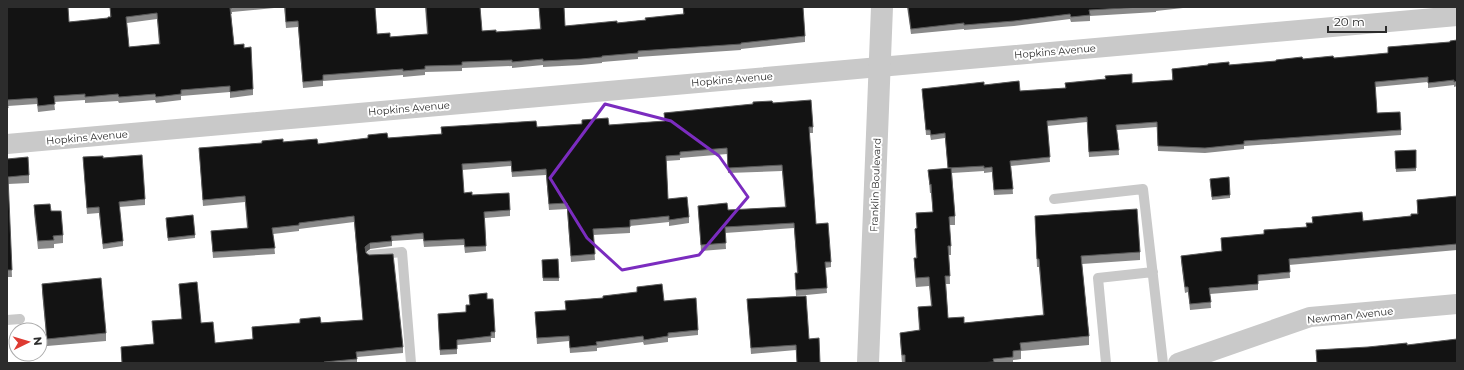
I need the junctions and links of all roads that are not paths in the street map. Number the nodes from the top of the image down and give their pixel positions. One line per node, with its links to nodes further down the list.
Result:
1 (882, 7): 3 (street, Franklin Boulevard)
2 (1457, 16): 3 (street, Hopkins Avenue)
3 (879, 66): 4 (street, Hopkins Avenue); 12 (street, Franklin Boulevard)
4 (7, 144)
5 (1054, 199): 7 (lane)
6 (371, 255): 11 (lane)
7 (1152, 272): 13 (lane); 14 (lane)
8 (1457, 304): 15 (street, Newman Avenue)
9 (20, 319): 10 (lane)
10 (7, 320)
11 (411, 363)
12 (868, 363)
13 (1106, 363)
14 (1163, 363)
15 (1178, 363)

